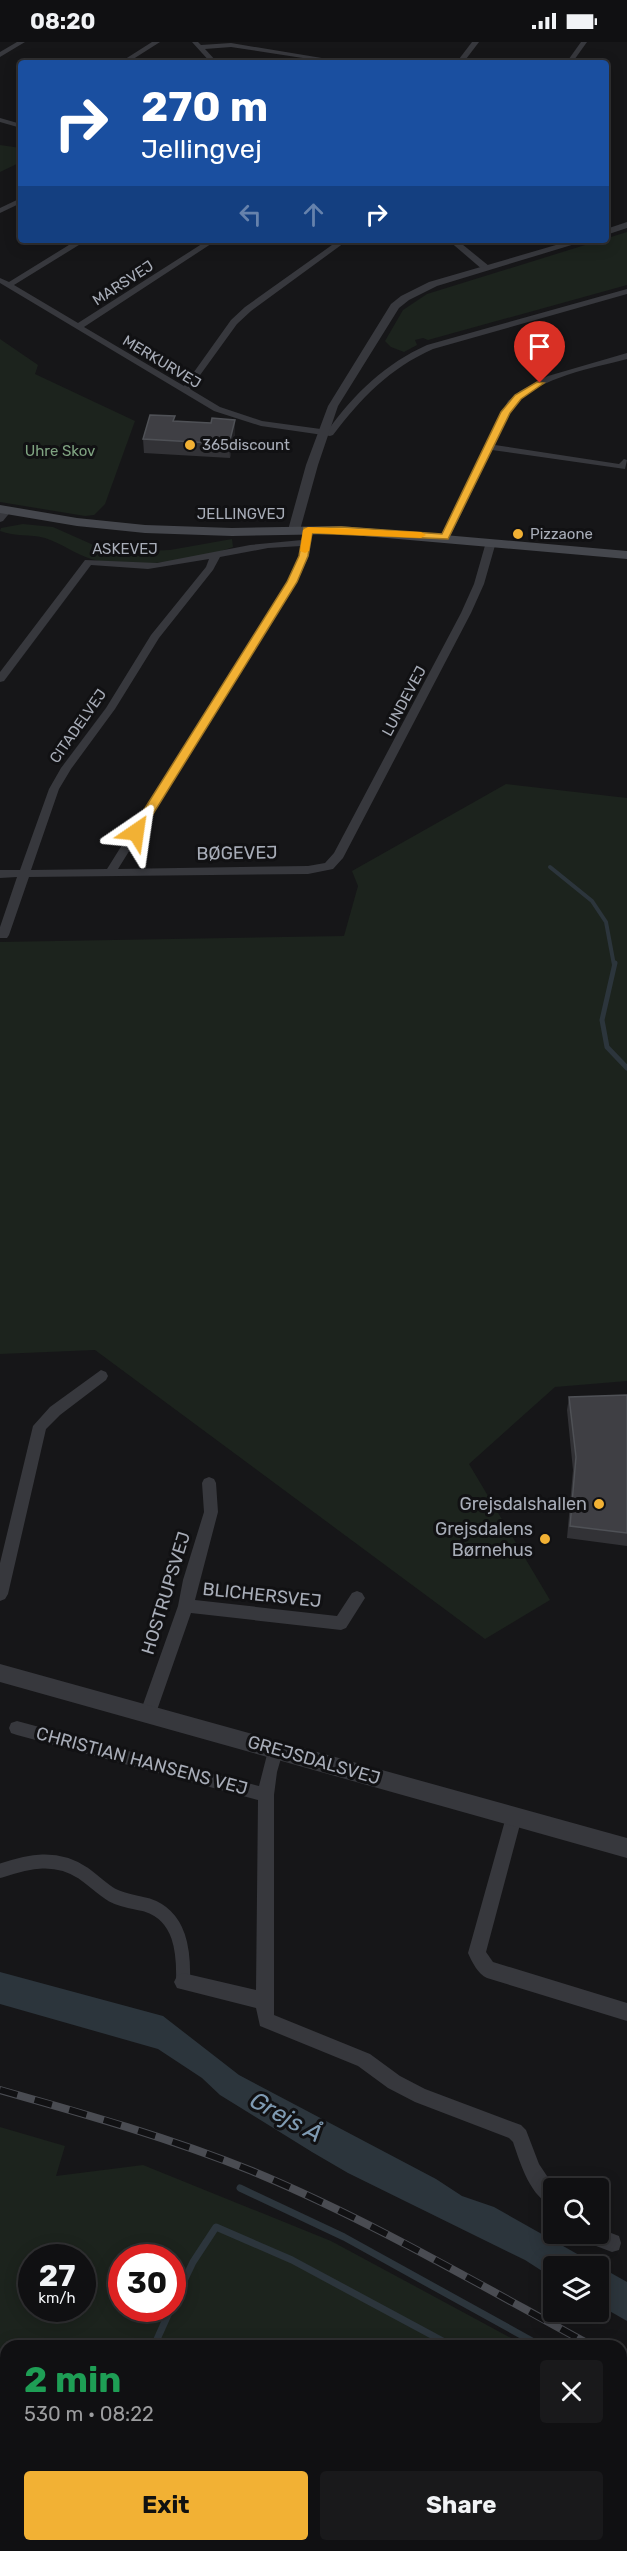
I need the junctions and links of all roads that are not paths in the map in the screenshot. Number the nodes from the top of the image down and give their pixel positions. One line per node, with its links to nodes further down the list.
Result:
1 (22, 42): 6 (street)
2 (156, 42): 7 (street)
3 (476, 42): 10 (street)
4 (584, 42): 11 (street)
5 (197, 45): 8 (street); 9 (street)
6 (0, 55)
7 (127, 60)
8 (212, 60)
9 (330, 60)
10 (461, 60)
11 (571, 60)
12 (0, 120): 13 (street)
13 (18, 125)
14 (18, 202): 15 (street)
15 (0, 211)
16 (627, 225): 17 (street)
17 (609, 231)
18 (77, 243): 24 (street)
19 (208, 243): 26 (street, MARSVEJ)
20 (340, 243): 28 (street)
21 (456, 243): 23 (street)
22 (573, 243): 23 (street)
23 (486, 268): 29 (street)
24 (4, 283): 26 (street, MERKURVEJ)
25 (627, 291): 29 (street)
26 (78, 327): 28 (street, MERKURVEJ)
27 (627, 356): 30 (street)
28 (182, 390): 29 (street, MERKURVEJ)
29 (323, 432): 33 (street)
30 (488, 447): 31 (street); 34 (street)
31 (624, 462)
32 (2, 512): 33 (main road, JELLINGVEJ)
33 (303, 534): 34 (main road, JELLINGVEJ); 36 (street, ASKEVEJ); 40 (street)
34 (445, 537): 35 (main road, JELLINGVEJ)
35 (491, 542): 37 (main road, JELLINGVEJ); 39 (street, LUNDEVEJ)
36 (216, 555): 38 (street, ASKEVEJ); 42 (street, CITADELVEJ)
37 (627, 555)
38 (0, 679)
39 (329, 866): 40 (street, BØGEVEJ)
40 (110, 873): 42 (street, BØGEVEJ)
41 (0, 874): 42 (street, BØGEVEJ)
42 (25, 874): 43 (street, CITADELVEJ)
43 (3, 935)
44 (101, 1376): 46 (street)
45 (210, 1483): 48 (street, HOSTRUPSVEJ)
46 (0, 1594)
47 (357, 1598): 48 (street, BLICHERSVEJ)
48 (186, 1606): 50 (street, HOSTRUPSVEJ)
49 (0, 1673): 50 (street, GREJSDALSVEJ)
50 (148, 1713): 52 (street, GREJSDALSVEJ)
51 (17, 1728): 53 (street, CHRISTIAN HANSENS VEJ)
52 (276, 1748): 53 (street, CHRISTIAN HANSENS VEJ); 54 (street, GREJSDALSVEJ)
53 (266, 1795): 58 (street, CHRISTIAN HANSENS VEJ)
54 (514, 1817): 55 (street, GREJSDALSVEJ); 59 (street)
55 (627, 1848)
56 (0, 1871): 57 (street)
57 (183, 1982): 58 (street)
58 (264, 2001): 60 (street)
59 (627, 2012)
60 (543, 2186)
61 (609, 2242): 62 (street)
62 (612, 2243)

